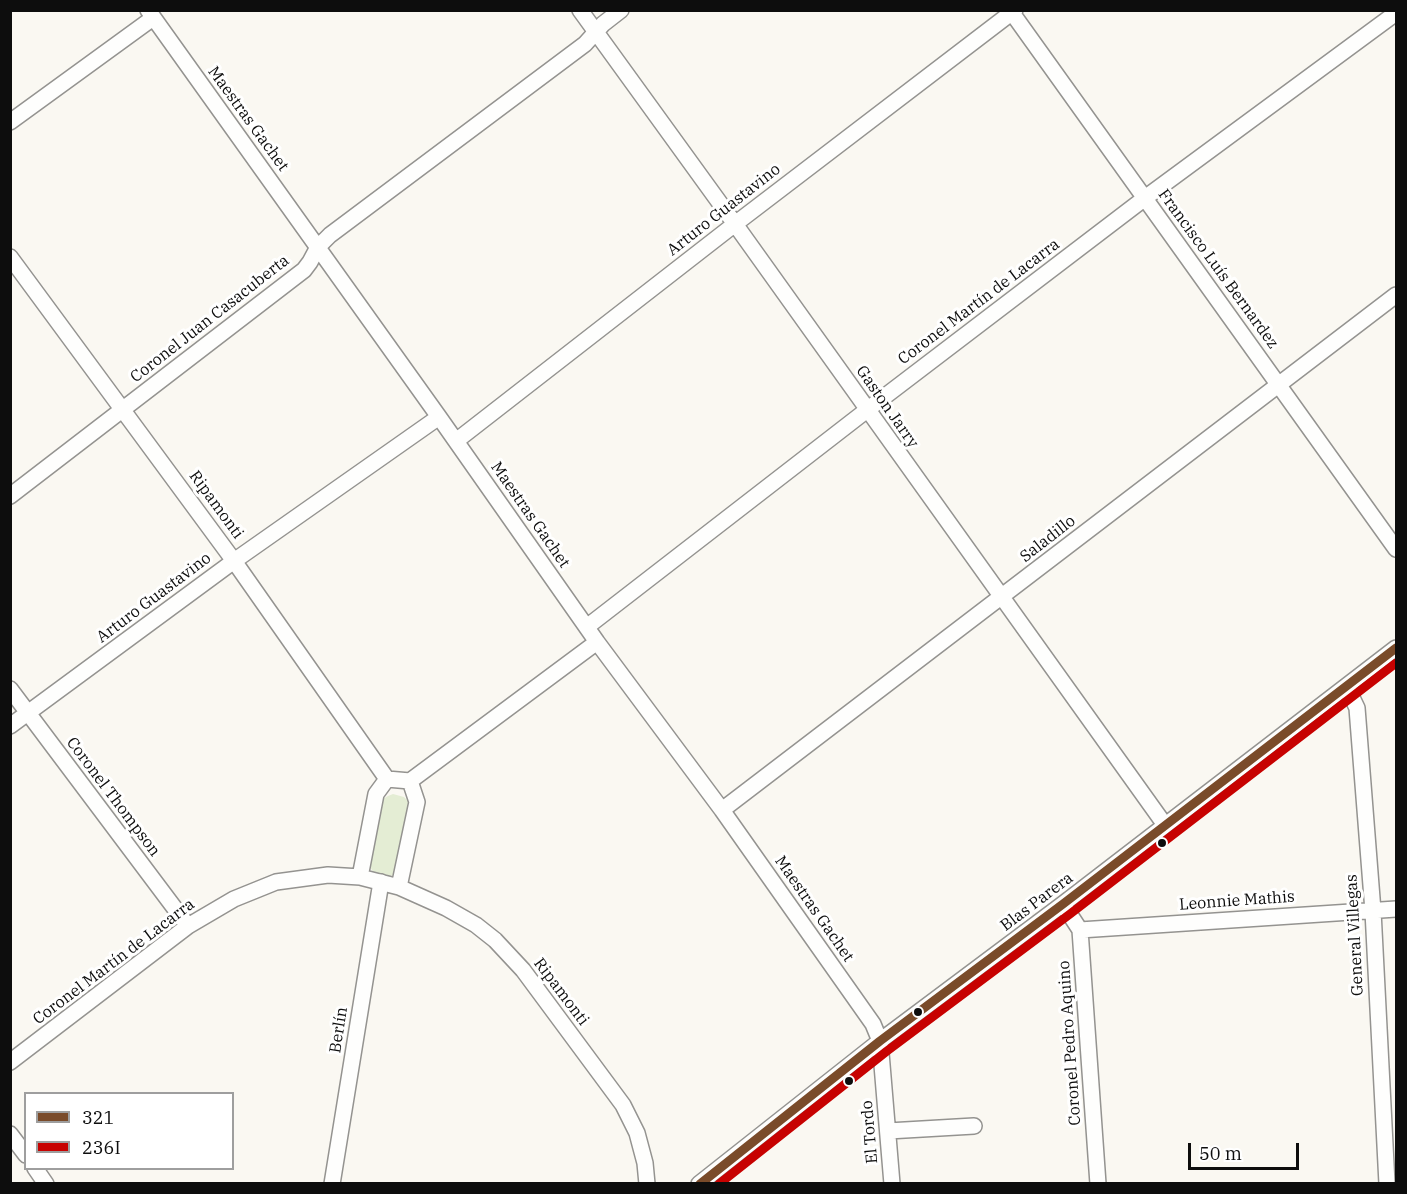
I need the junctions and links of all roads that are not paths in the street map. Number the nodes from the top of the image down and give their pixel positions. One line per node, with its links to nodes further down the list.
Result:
1 (580, 10): 6 (street, Gaston Jarry)
2 (621, 10): 6 (street, Coronel Juan Casacuberta)
3 (1012, 11): 8 (street, Francisco Luís Bernardez); 9 (street, Arturo Guastavino)
4 (1396, 13): 8 (street, Coronel Martín de Lacarra)
5 (150, 14): 7 (street); 10 (street, Maestras Gachet)
6 (595, 32): 9 (street, Gaston Jarry); 10 (street, Coronel Juan Casacuberta)
7 (10, 122)
8 (1145, 198): 13 (street, Francisco Luís Bernardez); 15 (street, Coronel Martín de Lacarra)
9 (735, 224): 15 (street, Gaston Jarry); 17 (street, Arturo Guastavino)
10 (318, 247): 14 (street, Coronel Juan Casacuberta); 16 (street, Maestras Gachet)
11 (10, 257): 14 (street, Ripamonti)
12 (1396, 295): 13 (street, Saladillo)
13 (1279, 384): 19 (street, Francisco Luís Bernardez); 21 (street, Saladillo)
14 (123, 409): 18 (street, Coronel Juan Casacuberta); 20 (street, Ripamonti)
15 (867, 410): 21 (street, Gaston Jarry); 22 (street, Coronel Martín de Lacarra)
16 (439, 417): 17 (street, Maestras Gachet); 20 (street, Arturo Guastavino)
17 (456, 441): 22 (street, Maestras Gachet)
18 (10, 496)
19 (1396, 549)
20 (234, 561): 27 (street, Arturo Guastavino); 29 (street, Ripamonti)
21 (1001, 597): 31 (street, Saladillo); 32 (street, Gaston Jarry)
22 (588, 626): 23 (street, Maestras Gachet)
23 (597, 642): 30 (street); 31 (street, Maestras Gachet)
24 (1396, 648): 25 (street, Blas Parera)
25 (1347, 687): 32 (street, Blas Parera); 38 (street, General Villegas)
26 (10, 689): 27 (street, Coronel Thompson)
27 (28, 713): 28 (street, Arturo Guastavino); 39 (street, Coronel Thompson)
28 (10, 726)
29 (387, 779): 30 (street); 33 (street)
30 (410, 782): 35 (street)
31 (722, 810): 41 (street, Maestras Gachet)
32 (1165, 825): 36 (street, Blas Parera)
33 (360, 877): 34 (street, Coronel Martín de Lacarra); 39 (street, Coronel Martín de Lacarra)
34 (381, 882): 35 (street, Ripamonti); 49 (street, Berlín)
35 (399, 886): 50 (street, Ripamonti)
36 (1063, 904): 40 (street, Coronel Pedro Aquino); 41 (street, Blas Parera)
37 (1396, 909): 38 (street, Leonnie Mathis)
38 (1373, 911): 40 (street, Leonnie Mathis); 54 (street, General Villegas)
39 (188, 926): 42 (street, Coronel Martín de Lacarra)
40 (1080, 930): 53 (street, Coronel Pedro Aquino)
41 (880, 1041): 44 (street, El Tordo); 51 (street, Blas Parera)
42 (10, 1062)
43 (974, 1125): 44 (street)
44 (888, 1131): 52 (street, El Tordo)
45 (10, 1134): 46 (street)
46 (24, 1152)
47 (36, 1170): 48 (street)
48 (46, 1184)
49 (332, 1184)
50 (648, 1184)
51 (699, 1184)
52 (892, 1184)
53 (1098, 1184)
54 (1387, 1184)

